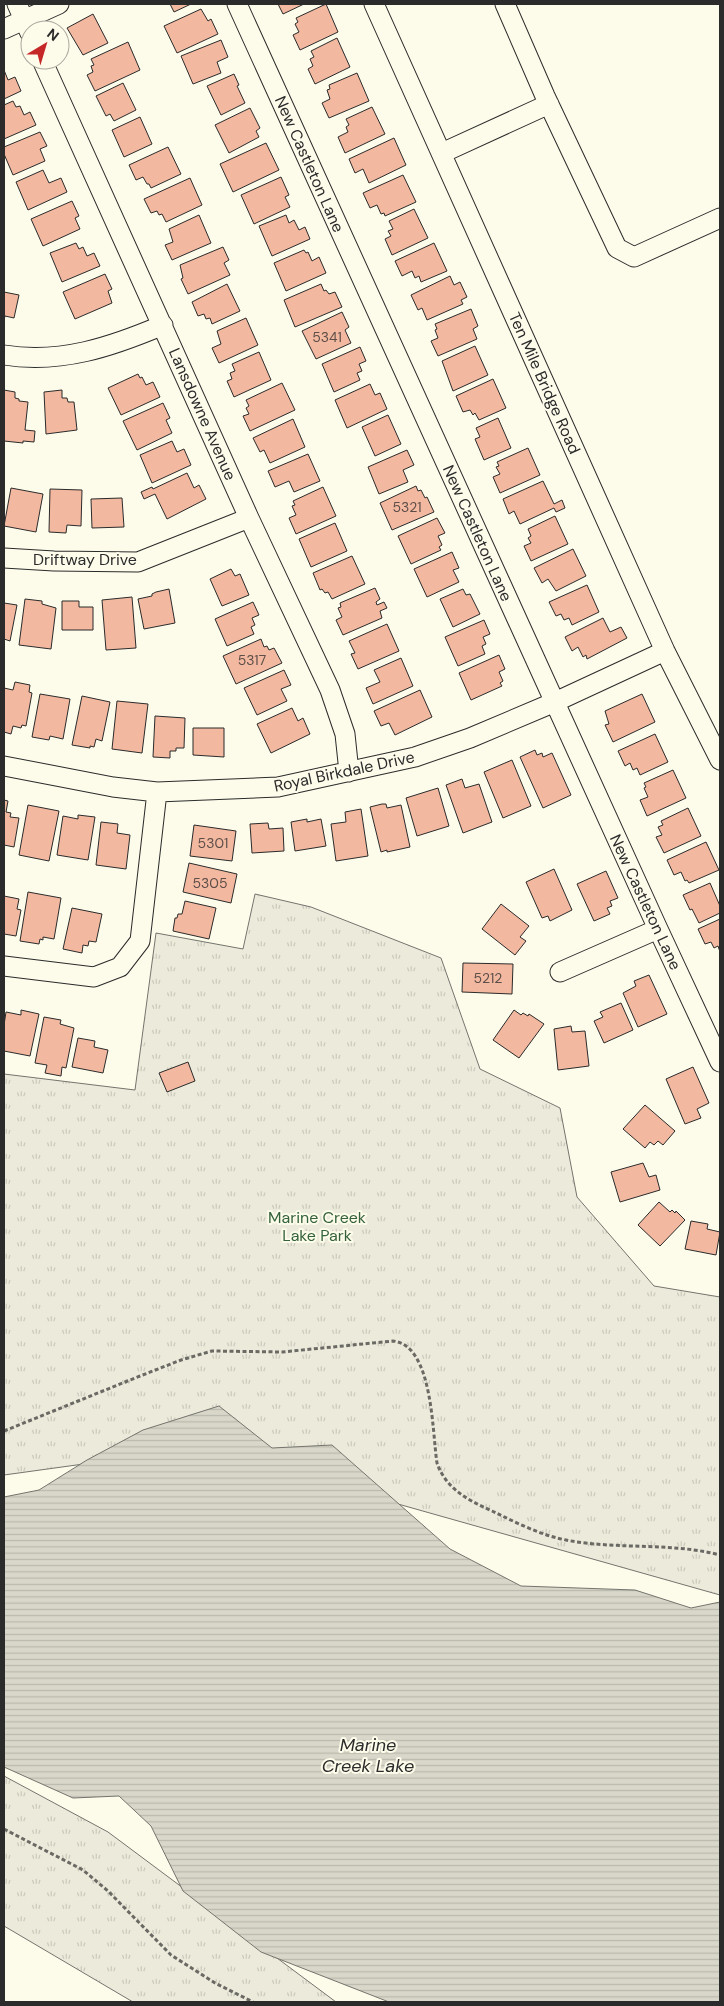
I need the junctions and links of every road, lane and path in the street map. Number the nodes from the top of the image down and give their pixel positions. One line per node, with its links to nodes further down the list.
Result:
1 (59, 4): 5 (street)
2 (238, 4): 16 (street, New Castleton Lane)
3 (374, 4): 9 (street, Ten Mile Bridge Road)
4 (504, 4): 8 (street)
5 (24, 19): 6 (street)
6 (4, 29)
7 (47, 70): 11 (street, Lansdowne Avenue)
8 (549, 104): 9 (street); 10 (street)
9 (442, 153): 15 (street, Ten Mile Bridge Road)
10 (720, 218)
11 (163, 325): 12 (street); 13 (street, Lansdowne Avenue)
12 (4, 356)
13 (249, 518): 14 (street, Driftway Drive); 19 (street, Lansdowne Avenue)
14 (4, 558)
15 (665, 651): 16 (street, Royal Birkdale Drive); 17 (street, Ten Mile Bridge Road)
16 (555, 702): 19 (street, Royal Birkdale Drive); 21 (street, New Castleton Lane)
17 (720, 760)
18 (4, 766): 20 (street, Royal Birkdale Drive)
19 (349, 772): 20 (street, Royal Birkdale Drive)
20 (157, 792): 22 (street)
21 (658, 929): 23 (street); 24 (street, New Castleton Lane)
22 (4, 966)
23 (560, 972)
24 (720, 1062)
25 (4, 1431): 26 (path)
26 (720, 1555)
27 (4, 1829): 28 (path)
28 (253, 2002)

